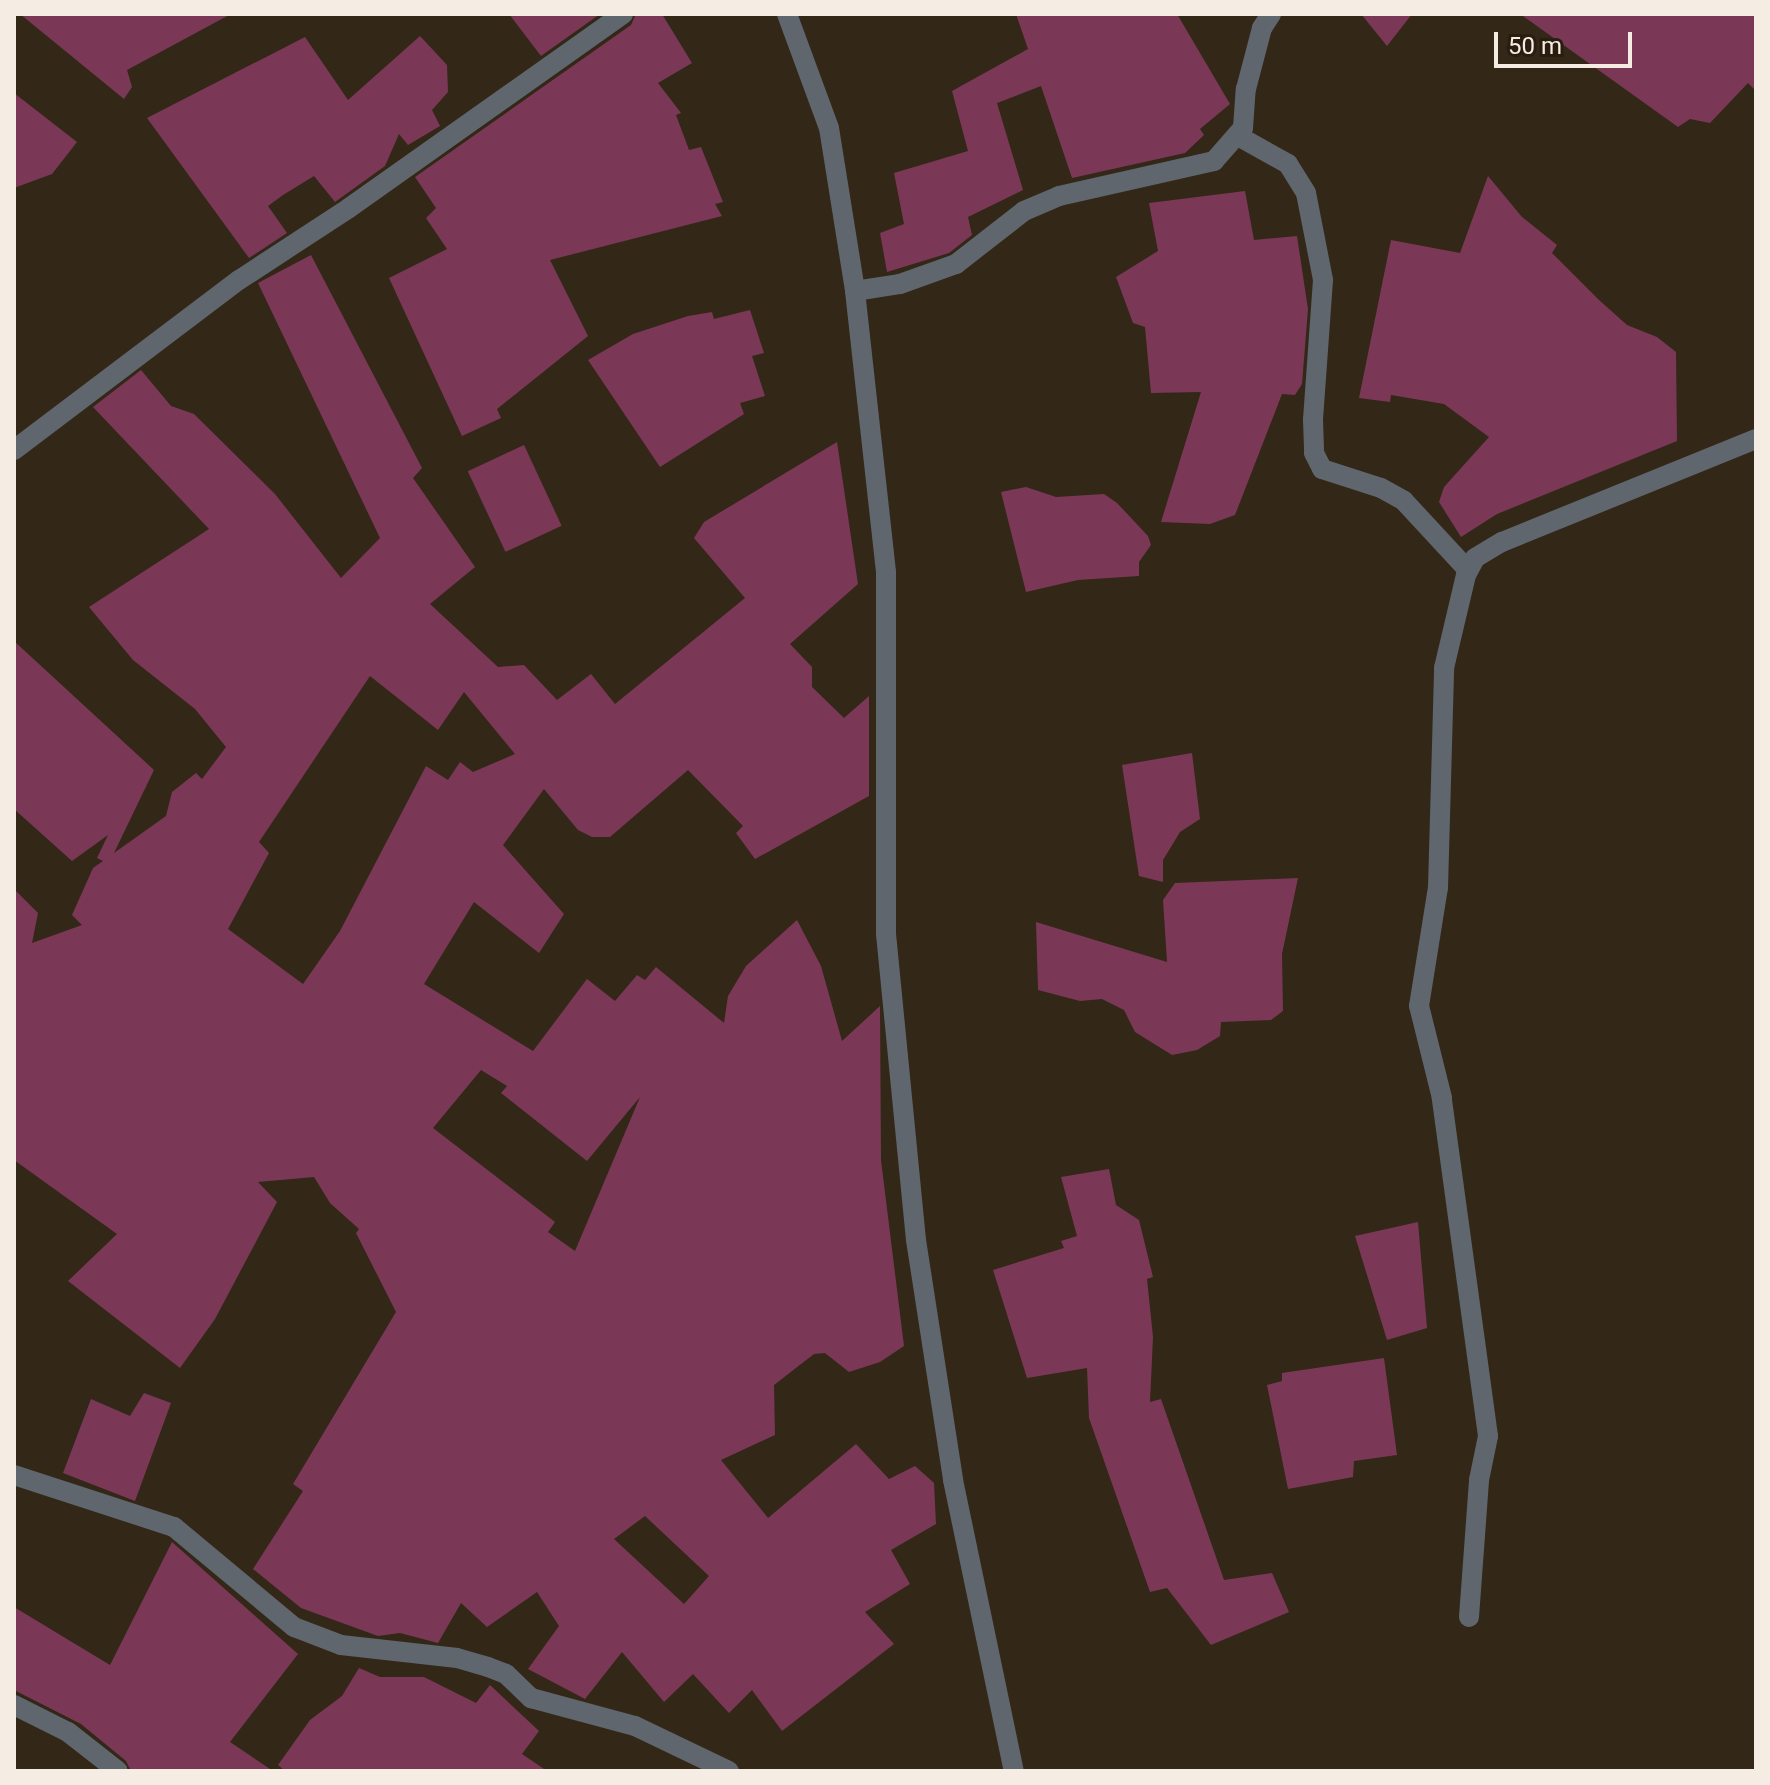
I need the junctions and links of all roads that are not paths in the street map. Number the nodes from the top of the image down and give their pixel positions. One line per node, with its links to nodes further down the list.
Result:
1 (623, 14): 7 (street)
2 (787, 14): 5 (street)
3 (1271, 14): 4 (street)
4 (1238, 136): 5 (street); 8 (street)
5 (855, 291): 14 (street)
6 (1756, 439): 8 (street)
7 (14, 450)
8 (1468, 570): 10 (street)
9 (14, 1475): 13 (street)
10 (1469, 1617)
11 (14, 1705): 12 (street)
12 (118, 1771)
13 (729, 1771)
14 (1014, 1771)

